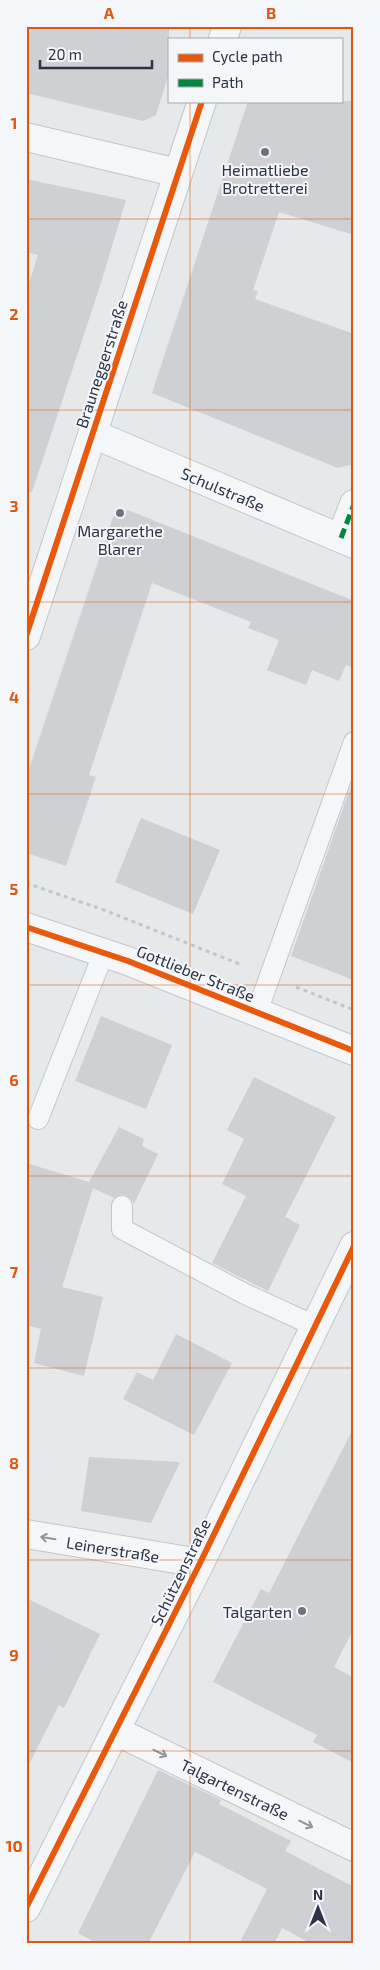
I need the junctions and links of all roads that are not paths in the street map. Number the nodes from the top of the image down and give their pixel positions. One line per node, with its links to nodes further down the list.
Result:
1 (227, 26): 2 (street)
2 (223, 38)
3 (202, 102): 5 (street, Brauneggerstraße)
4 (26, 137): 5 (street)
5 (178, 173): 6 (street, Brauneggerstraße)
6 (93, 434): 8 (street, Schulstraße); 9 (street, Brauneggerstraße)
7 (354, 504): 8 (street)
8 (347, 541)
9 (26, 636)
10 (354, 742): 13 (lane)
11 (26, 928): 12 (street, Gottlieber Straße)
12 (104, 952): 13 (street, Gottlieber Straße); 15 (lane)
13 (257, 1012): 14 (street, Gottlieber Straße)
14 (354, 1051)
15 (38, 1119)
16 (122, 1206): 18 (lane)
17 (354, 1246): 18 (street, Schützenstraße)
18 (315, 1326): 20 (street, Schützenstraße)
19 (26, 1534): 20 (street, Leinerstraße, one-way to 19)
20 (200, 1563): 21 (street, Schützenstraße)
21 (116, 1731): 22 (street, Talgartenstraße, one-way to 22); 23 (street, Schützenstraße)
22 (354, 1847)
23 (34, 1874): 24 (street, Schützenstraße)
24 (26, 1908)

